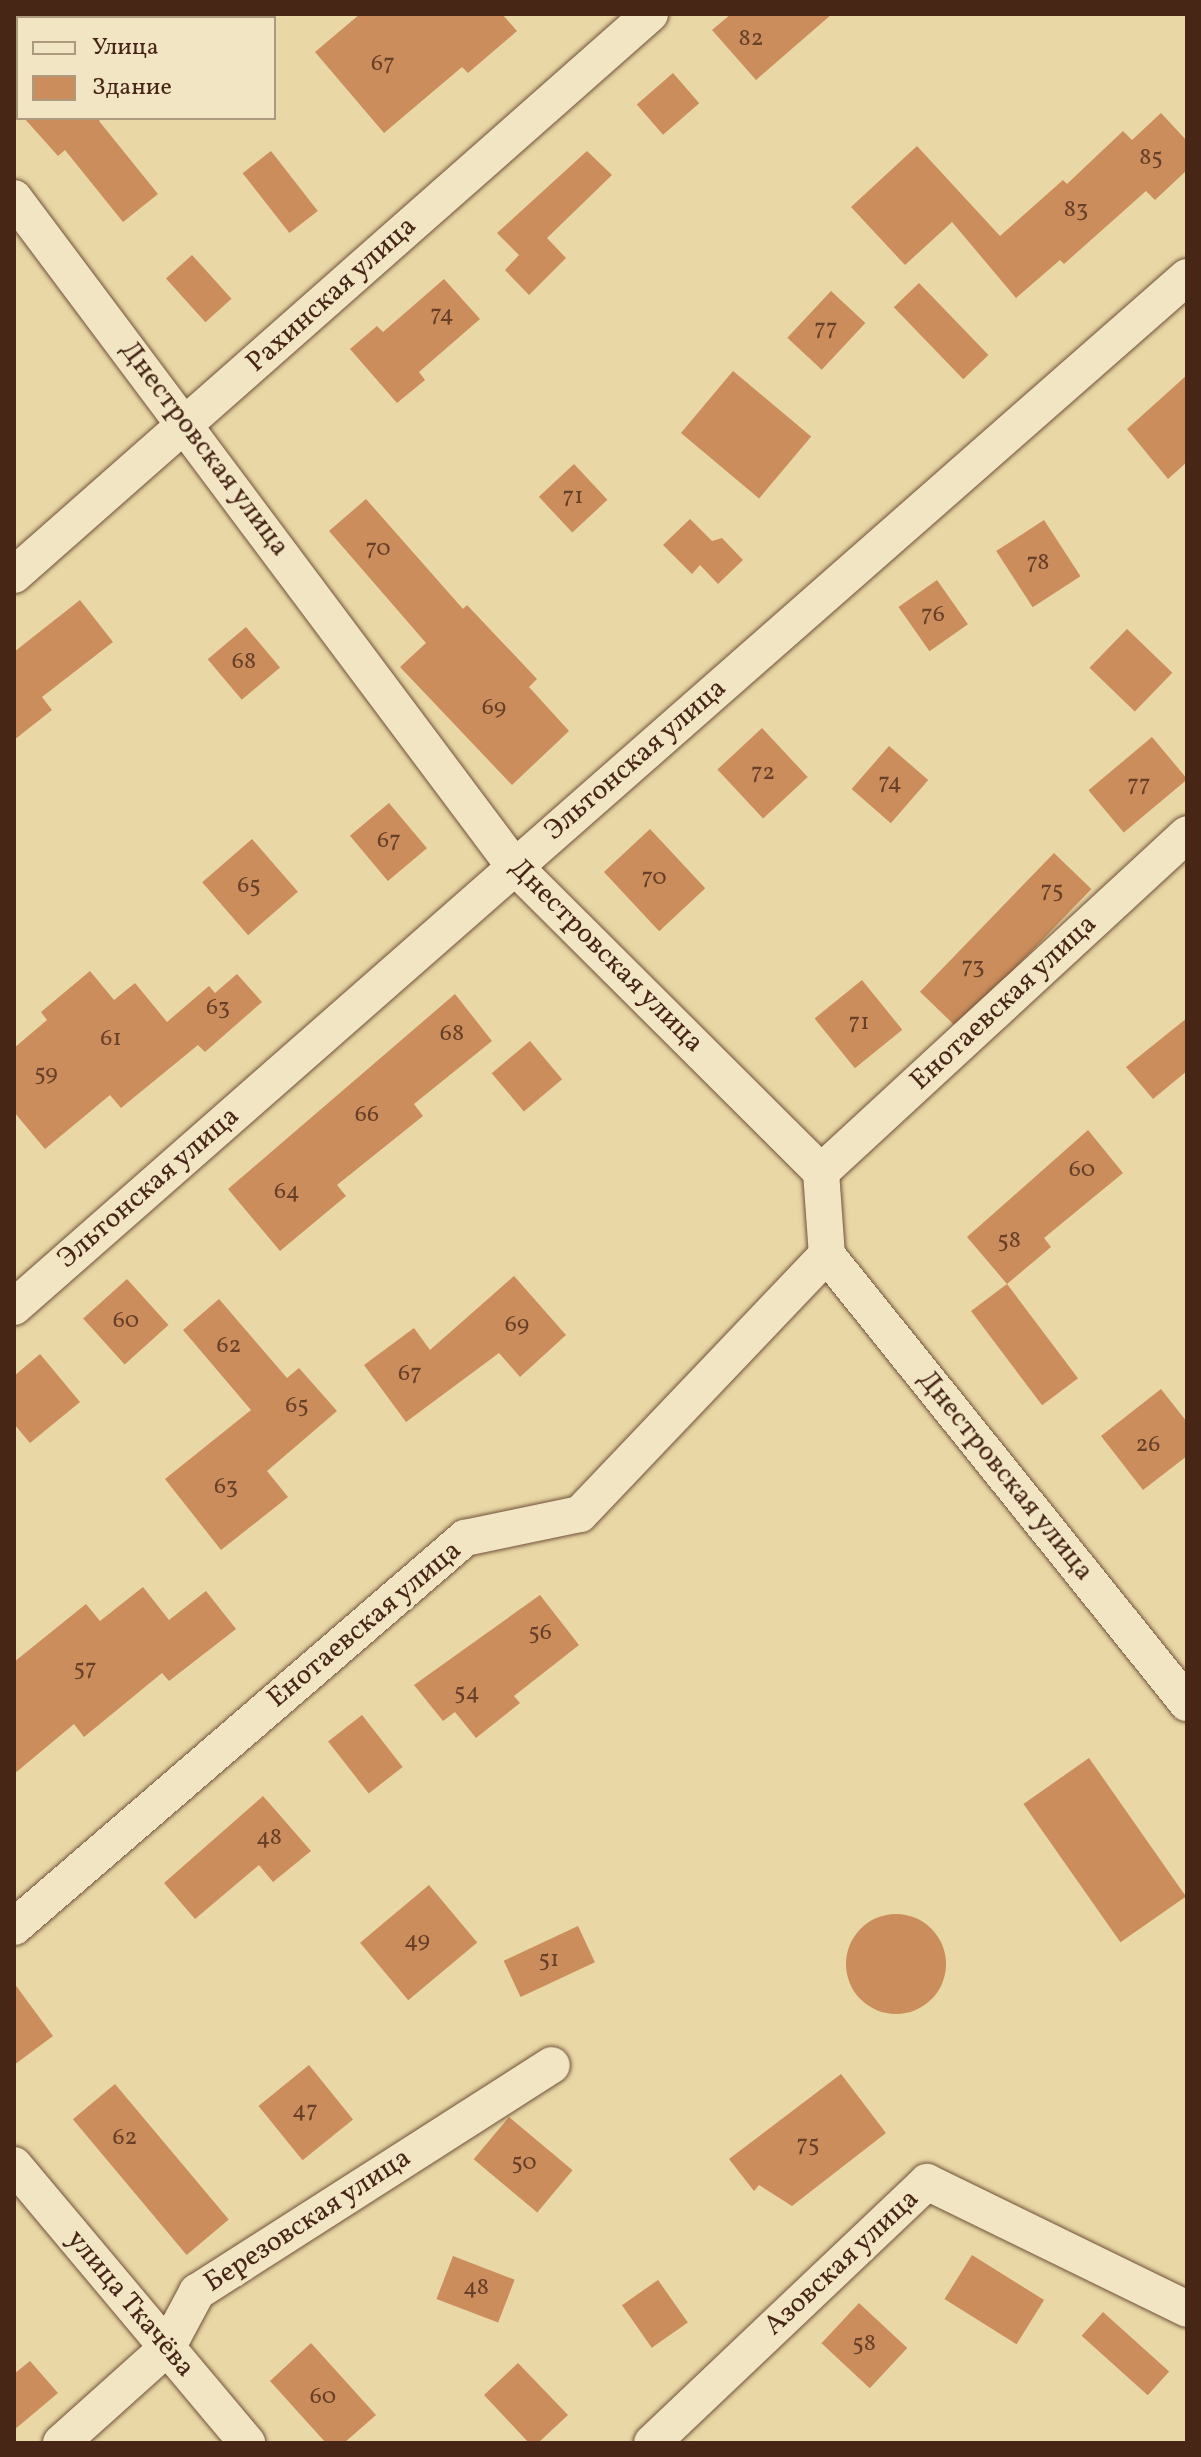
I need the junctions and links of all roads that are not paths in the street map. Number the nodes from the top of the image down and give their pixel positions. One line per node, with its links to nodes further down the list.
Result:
1 (650, 14): 4 (street, Рахинская улица)
2 (14, 198): 4 (street, Днестровская улица)
3 (1187, 277): 7 (street, Эльтонская улица)
4 (187, 424): 5 (street, Рахинская улица); 7 (street, Днестровская улица)
5 (14, 575)
6 (1187, 834): 8 (street, Енотаевская улица)
7 (514, 866): 8 (street, Днестровская улица); 10 (street, Эльтонская улица)
8 (821, 1172): 9 (street)
9 (827, 1255): 11 (street, Днестровская улица); 12 (street, Енотаевская улица)
10 (14, 1307)
11 (1187, 1703)
12 (14, 1927)
13 (552, 2065): 16 (street, Березовская улица)
14 (14, 2165): 16 (street, улица Ткачёва)
15 (1187, 2309): 19 (street, Азовская улица)
16 (167, 2348): 17 (street, Березовская улица); 18 (street, улица Ткачёва)
17 (61, 2443)
18 (247, 2443)
19 (652, 2443)

